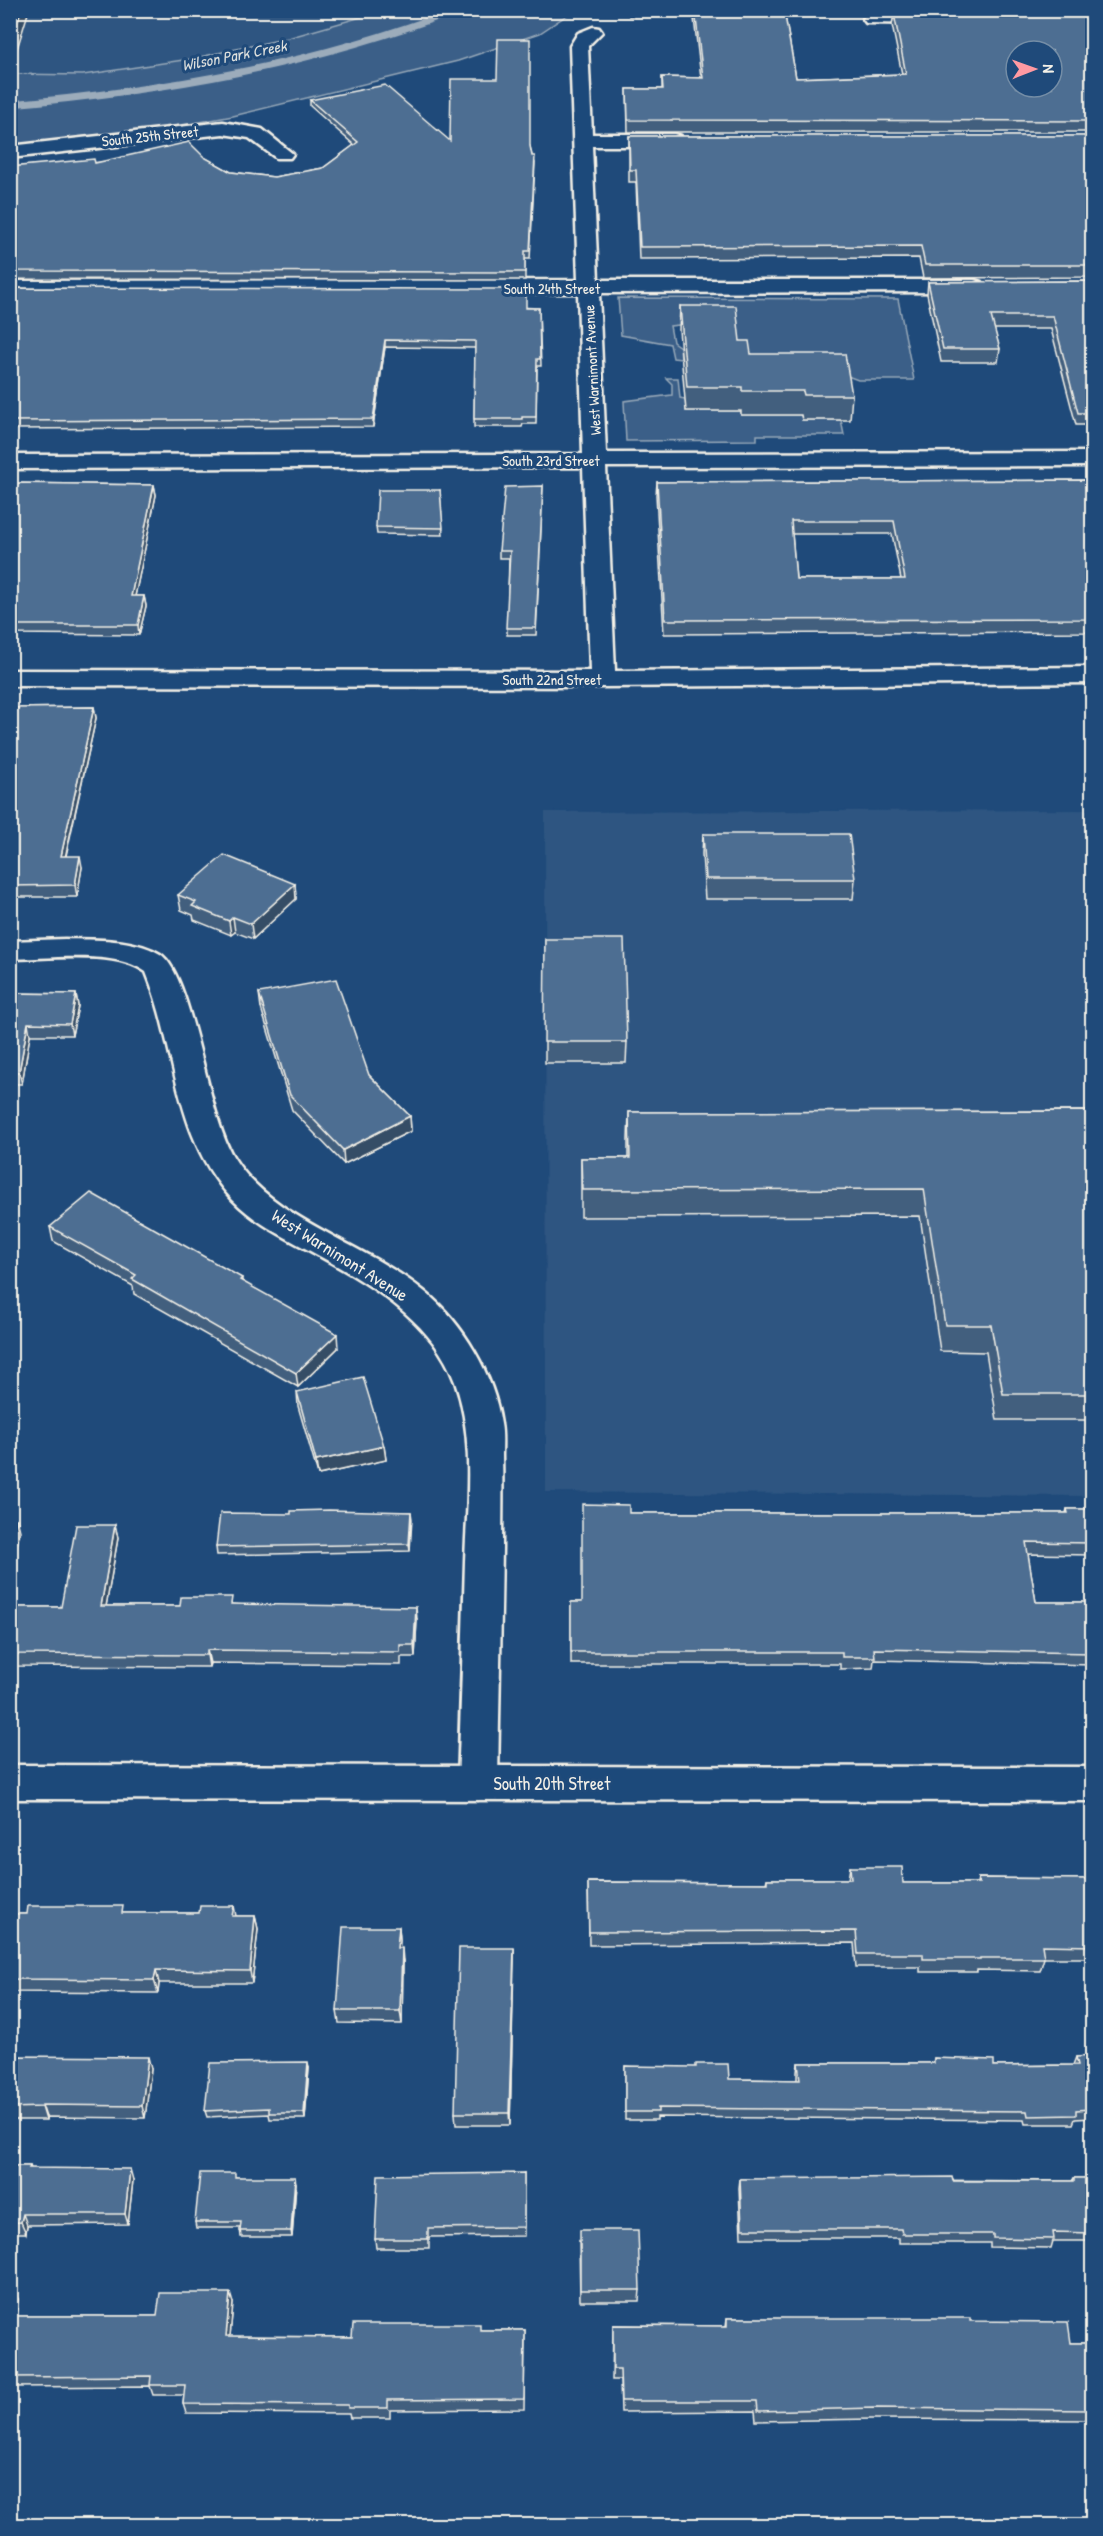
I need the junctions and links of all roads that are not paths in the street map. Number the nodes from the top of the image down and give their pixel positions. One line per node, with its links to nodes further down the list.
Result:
1 (872, 19): 2 (street)
2 (961, 19)
3 (593, 32): 4 (street, West Warnimont Avenue)
4 (582, 140): 5 (street); 10 (street, West Warnimont Avenue)
5 (689, 141)
6 (10, 152): 7 (street, South 25th Street)
7 (283, 154)
8 (994, 286): 10 (street, South 24th Street)
9 (10, 287): 10 (street, South 24th Street)
10 (588, 288): 12 (street, West Warnimont Avenue)
11 (1092, 459): 12 (street, South 23rd Street)
12 (596, 460): 13 (street, South 23rd Street); 16 (street, West Warnimont Avenue)
13 (10, 462)
14 (1092, 675): 16 (street, South 22nd Street)
15 (10, 678): 16 (street, South 22nd Street)
16 (603, 680)
17 (10, 950): 19 (street, West Warnimont Avenue)
18 (10, 1782): 19 (street, South 20th Street)
19 (478, 1783): 20 (street, South 20th Street)
20 (1092, 1784)

